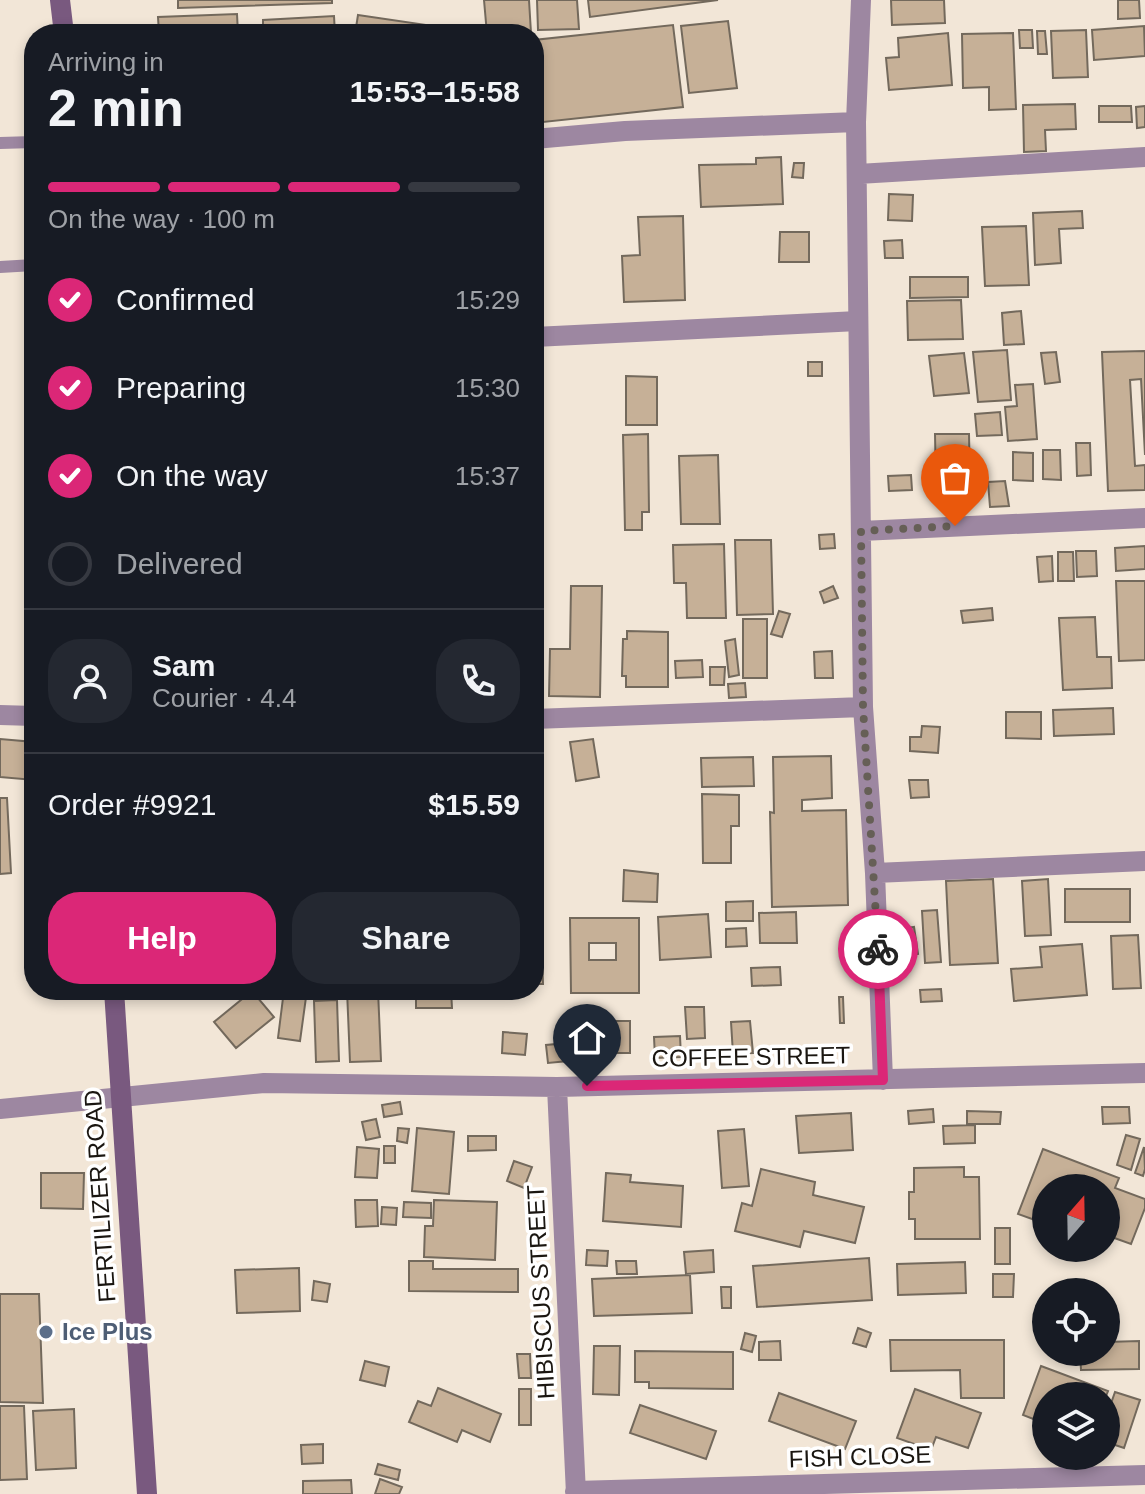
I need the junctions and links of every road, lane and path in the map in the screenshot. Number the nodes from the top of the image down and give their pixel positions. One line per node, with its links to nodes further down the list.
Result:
1 (60, 0): 3 (street)
2 (861, 0): 4 (street)
3 (63, 24)
4 (856, 122): 5 (street); 9 (street)
5 (544, 138)
6 (24, 142): 7 (lane)
7 (0, 143)
8 (1145, 157): 9 (street)
9 (858, 174): 12 (street)
10 (24, 266): 11 (lane)
11 (0, 267)
12 (858, 321): 13 (street); 15 (street)
13 (544, 337)
14 (1145, 518): 15 (street)
15 (861, 531): 16 (street)
16 (863, 707): 19 (street); 21 (street)
17 (0, 715): 18 (street)
18 (24, 716)
19 (544, 719)
20 (1145, 861): 21 (street)
21 (875, 873): 24 (street)
22 (114, 1000): 26 (street, FERTILIZER ROAD)
23 (1145, 1073): 24 (street, COFFEE STREET)
24 (883, 1080): 25 (street, COFFEE STREET)
25 (557, 1087): 26 (street, COFFEE STREET); 29 (street, HIBISCUS STREET)
26 (119, 1096): 27 (street, COFFEE STREET); 30 (street, FERTILIZER ROAD)
27 (0, 1109)
28 (1145, 1475): 29 (street, FISH CLOSE)
29 (576, 1492)
30 (147, 1494)

